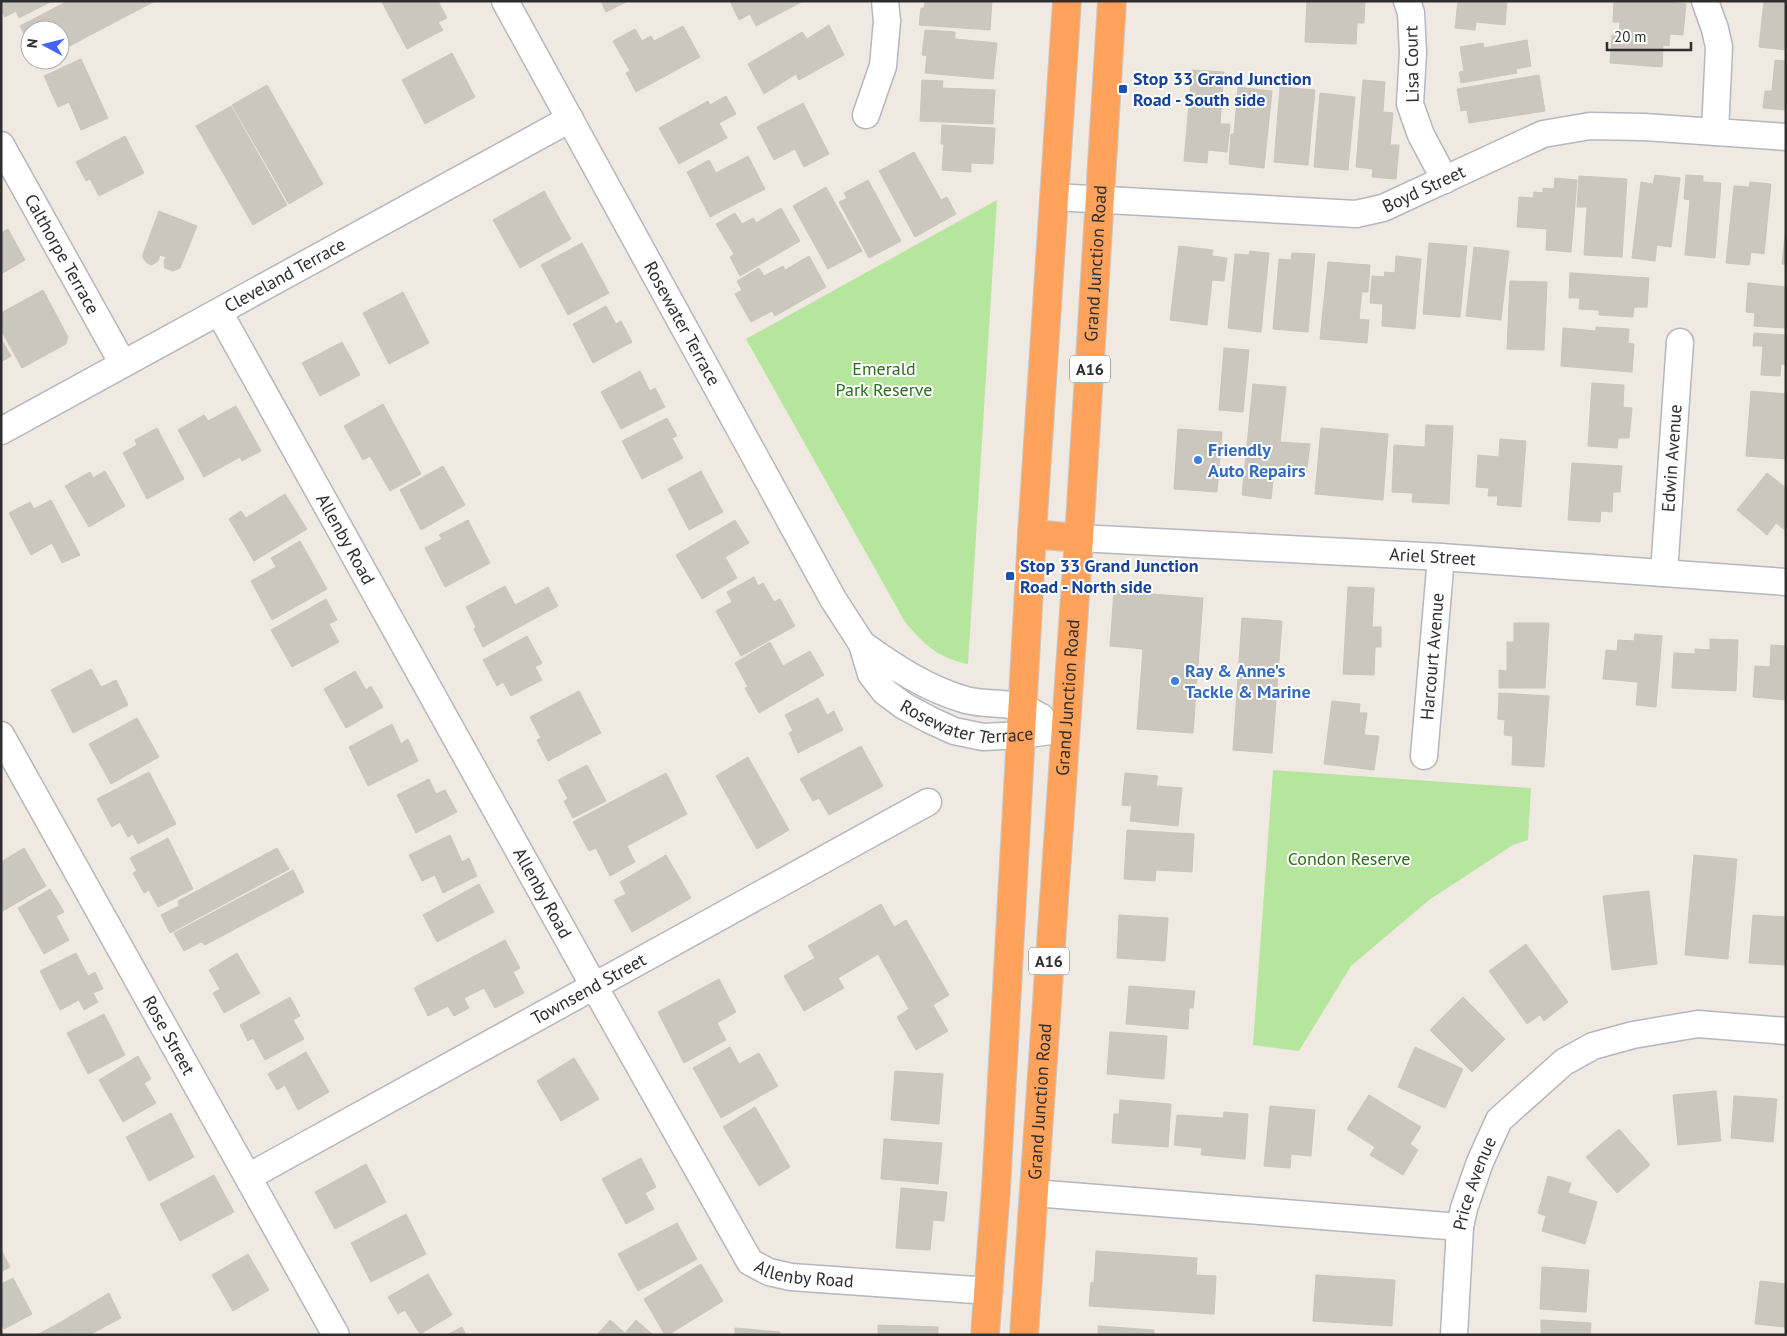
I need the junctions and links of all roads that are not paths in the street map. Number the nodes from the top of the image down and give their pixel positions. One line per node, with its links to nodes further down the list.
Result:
1 (505, 1): 8 (street, Rosewater Terrace)
2 (885, 1): 7 (street)
3 (1067, 1): 13 (highway, A16)
4 (1112, 1): 14 (highway, Grand Junction Road / A16)
5 (1407, 1): 12 (street, Lisa Court)
6 (1705, 1): 9 (street)
7 (866, 115)
8 (570, 119): 15 (street, Cleveland Terrace); 24 (street, Rosewater Terrace)
9 (1715, 132): 10 (street, Boyd Street); 12 (street, Boyd Street)
10 (1786, 137)
11 (1, 145): 17 (street, Calthorpe Terrace)
12 (1445, 180): 14 (street, Boyd Street)
13 (1054, 197): 14 (street, Boyd Street); 19 (highway, A16)
14 (1101, 200): 20 (highway, Grand Junction Road / A16)
15 (219, 312): 17 (street, Cleveland Terrace); 31 (street, Allenby Road)
16 (1680, 342): 22 (street, Edwin Avenue)
17 (123, 364): 18 (street, Cleveland Terrace)
18 (1, 431)
19 (1032, 534): 20 (highway); 25 (highway, A16)
20 (1079, 538): 21 (street, Ariel Street); 26 (highway, Grand Junction Road / A16)
21 (1441, 557): 22 (street, Ariel Street); 29 (street, Harcourt Avenue)
22 (1664, 573): 23 (street, Ariel Street)
23 (1786, 582)
24 (862, 644): 25 (street, Rosewater Terrace); 28 (street, Rosewater Terrace)
25 (1024, 708): 26 (street, Rosewater Terrace); 28 (highway, A16)
26 (1065, 729): 28 (street, Rosewater Terrace); 35 (highway, Grand Junction Road / A16)
27 (1, 735): 33 (street, Rose Street)
28 (1022, 735): 34 (highway, A16)
29 (1424, 756)
30 (928, 802): 31 (street, Townsend Street)
31 (594, 986): 33 (street, Townsend Street); 37 (street, Allenby Road)
32 (1786, 1031): 36 (street, Price Avenue)
33 (248, 1177): 39 (street, Rose Street)
34 (996, 1189): 35 (highway); 37 (highway, A16)
35 (1034, 1193): 36 (street, Price Avenue); 38 (highway, Grand Junction Road / A16)
36 (1460, 1228): 42 (street)
37 (990, 1291): 38 (highway); 40 (highway, A16)
38 (1026, 1294): 41 (highway, Grand Junction Road / A16)
39 (336, 1335)
40 (985, 1335)
41 (1024, 1335)
42 (1454, 1335)

